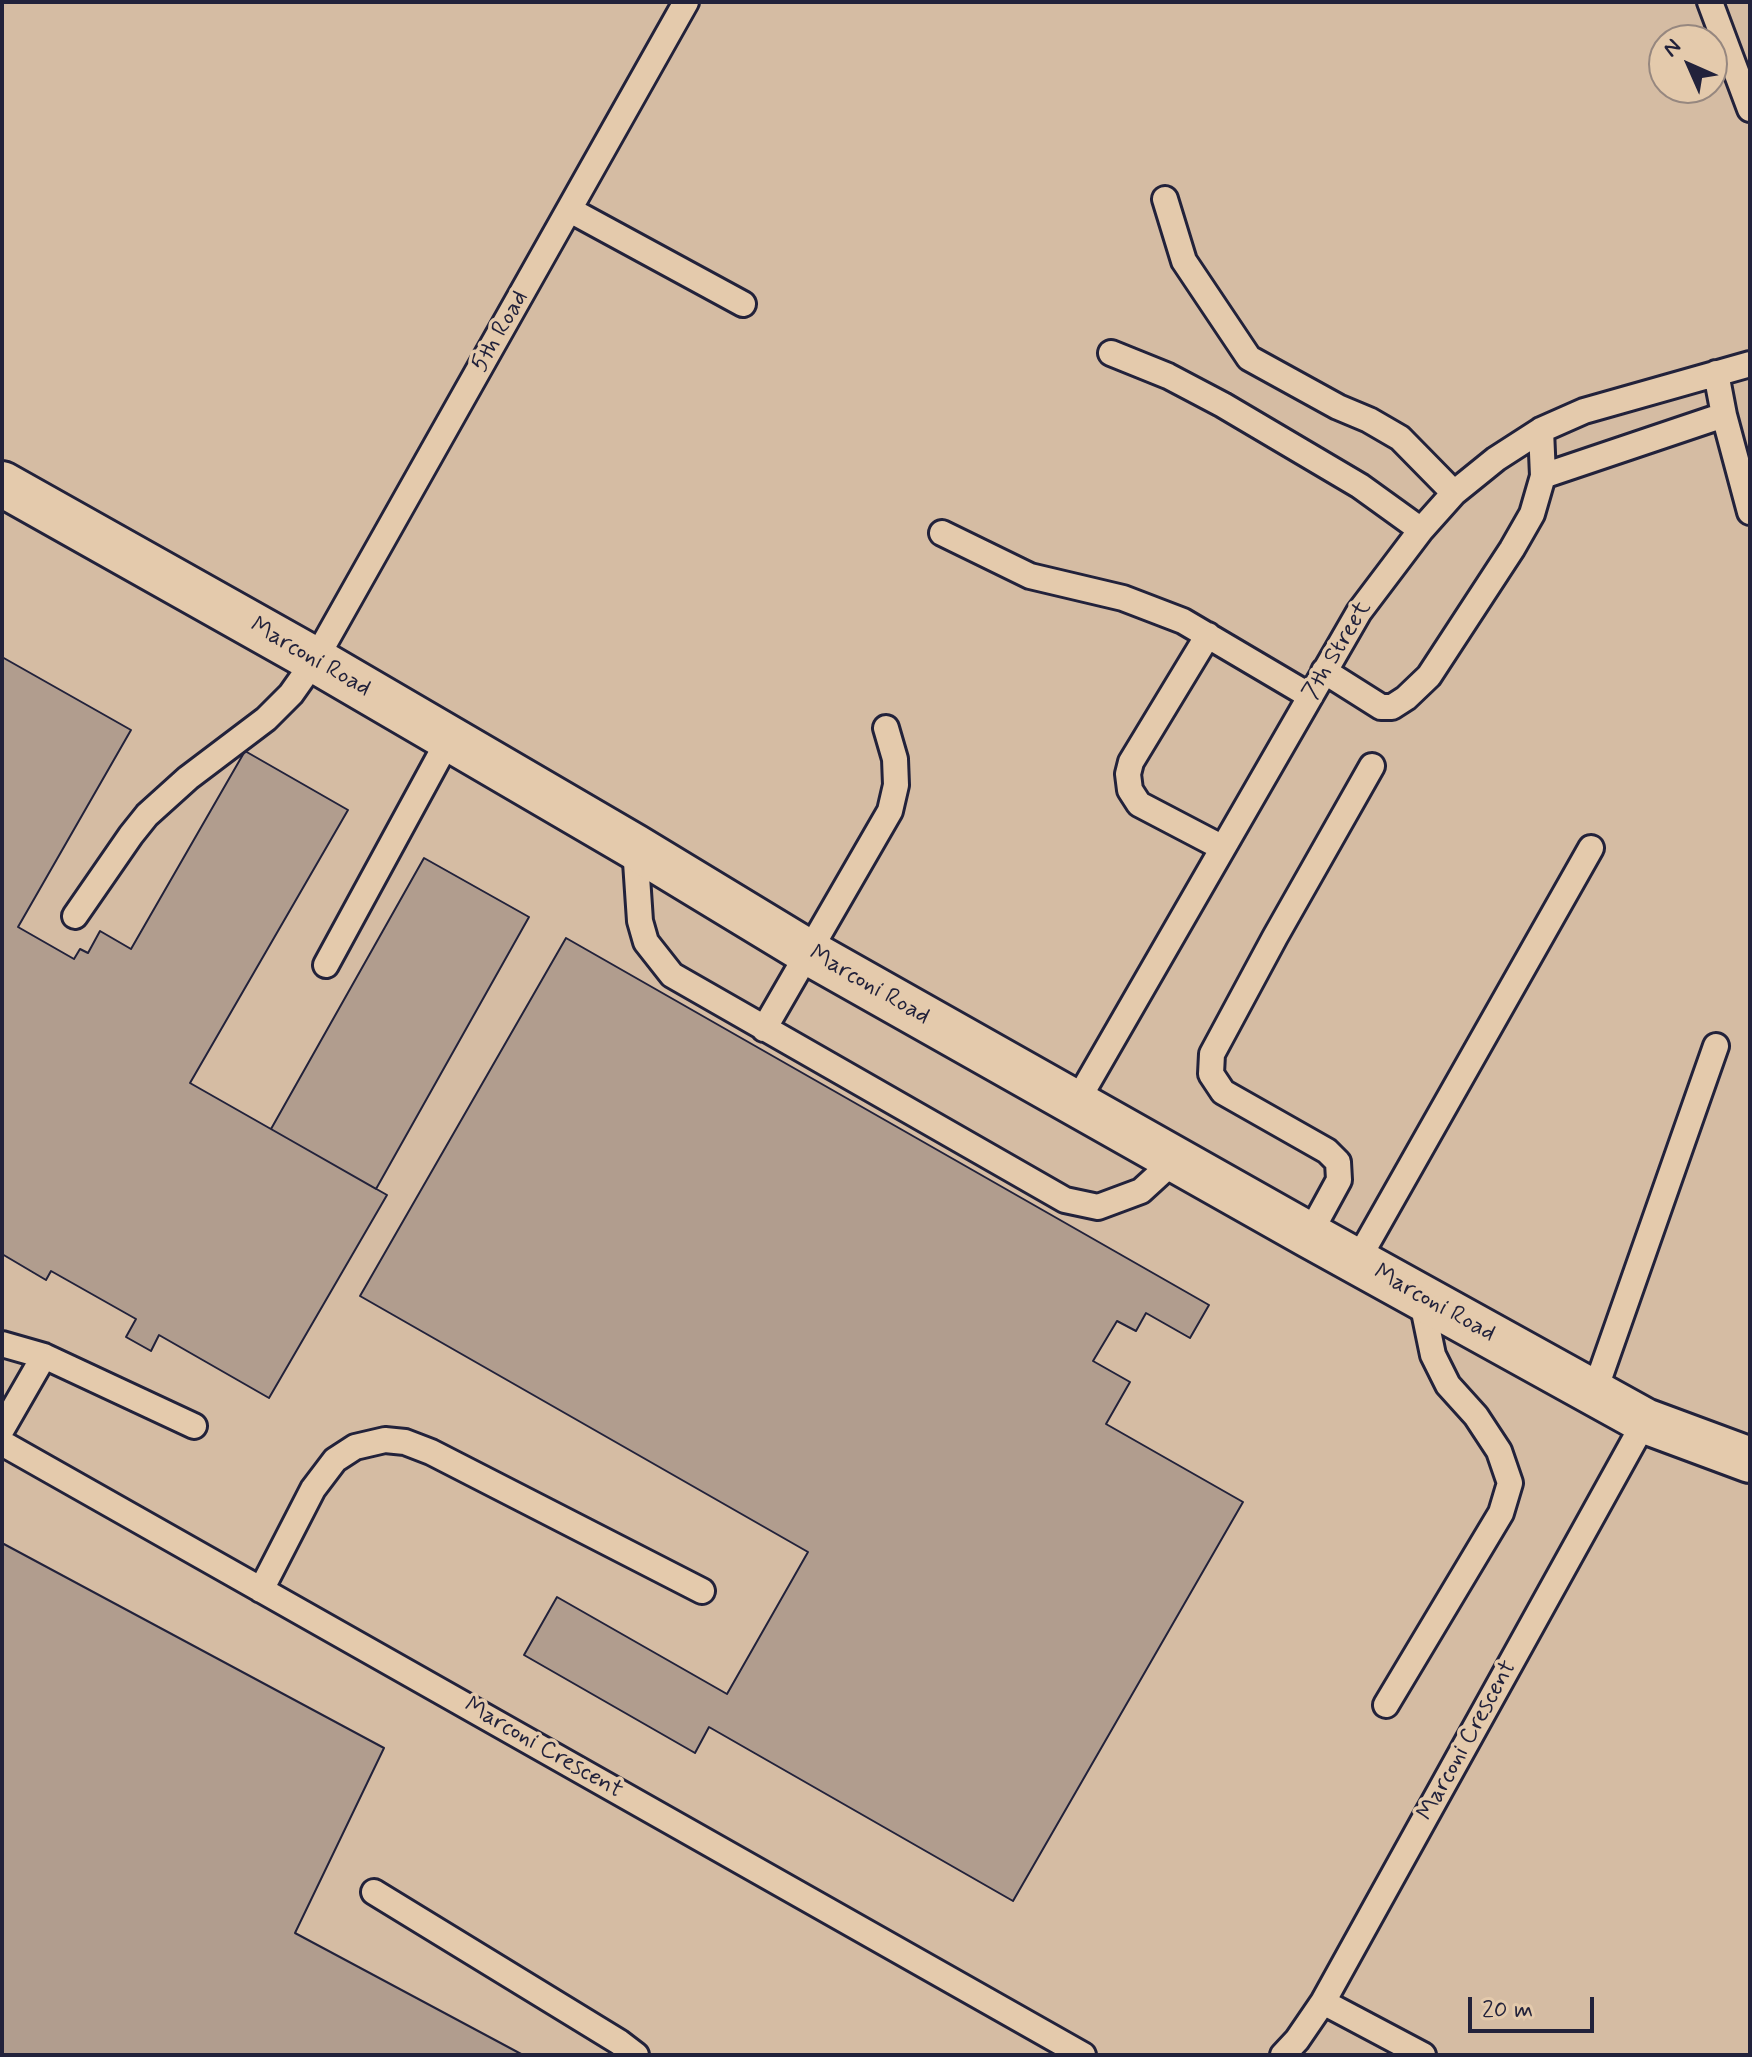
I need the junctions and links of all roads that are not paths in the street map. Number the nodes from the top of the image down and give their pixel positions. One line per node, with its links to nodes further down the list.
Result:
1 (1710, 2): 3 (lane)
2 (678, 5): 5 (lane, 5th Road)
3 (1750, 109)
4 (1165, 199): 14 (lane)
5 (570, 210): 6 (lane); 19 (lane, 5th Road)
6 (743, 304)
7 (1111, 353): 16 (lane)
8 (1750, 364): 9 (lane, 7th Street)
9 (1716, 373): 10 (lane); 11 (lane, 7th Street)
10 (1724, 415): 12 (lane); 15 (lane)
11 (1541, 430): 12 (lane); 14 (lane, 7th Street)
12 (1543, 476): 20 (lane)
13 (2, 484): 19 (street, Marconi Road)
14 (1454, 493): 16 (lane, 7th Street)
15 (1750, 512)
16 (1421, 530): 20 (lane, 7th Street)
17 (942, 533): 18 (lane)
18 (1208, 635): 21 (lane); 26 (lane)
19 (315, 660): 23 (street, Marconi Road); 28 (lane, 5th Road)
20 (1324, 671): 21 (lane, 7th Street)
21 (1310, 696): 26 (lane, 7th Street)
22 (886, 728): 29 (lane)
23 (449, 739): 25 (street, Marconi Road); 30 (lane)
24 (1372, 766): 35 (lane)
25 (635, 847): 29 (street, Marconi Road); 31 (lane)
26 (1223, 848): 33 (lane, 7th Street)
27 (1591, 848): 36 (lane)
28 (75, 916)
29 (808, 952): 31 (lane); 33 (street, Marconi Road)
30 (326, 965)
31 (764, 1029): 34 (lane)
32 (1716, 1046): 40 (lane)
33 (1076, 1103): 34 (street, Marconi Road)
34 (1176, 1159): 35 (street, Marconi Road)
35 (1309, 1235): 36 (street, Marconi Road)
36 (1357, 1261): 37 (street, Marconi Road)
37 (1421, 1297): 40 (street, Marconi Road); 48 (lane)
38 (2, 1344): 39 (lane)
39 (44, 1356): 42 (lane); 43 (lane)
40 (1594, 1393): 41 (street, Marconi Road)
41 (1645, 1421): 45 (street, Marconi Road); 50 (lane, Marconi Crescent)
42 (194, 1426)
43 (2, 1429)
44 (2, 1443): 46 (lane, Marconi Crescent)
45 (1750, 1460)
46 (261, 1590): 47 (lane); 52 (lane, Marconi Crescent)
47 (702, 1591)
48 (1386, 1705)
49 (374, 1892): 51 (lane)
50 (1323, 2002): 53 (lane, Marconi Crescent); 54 (lane)
51 (636, 2055)
52 (1083, 2055)
53 (1283, 2055)
54 (1423, 2055)

